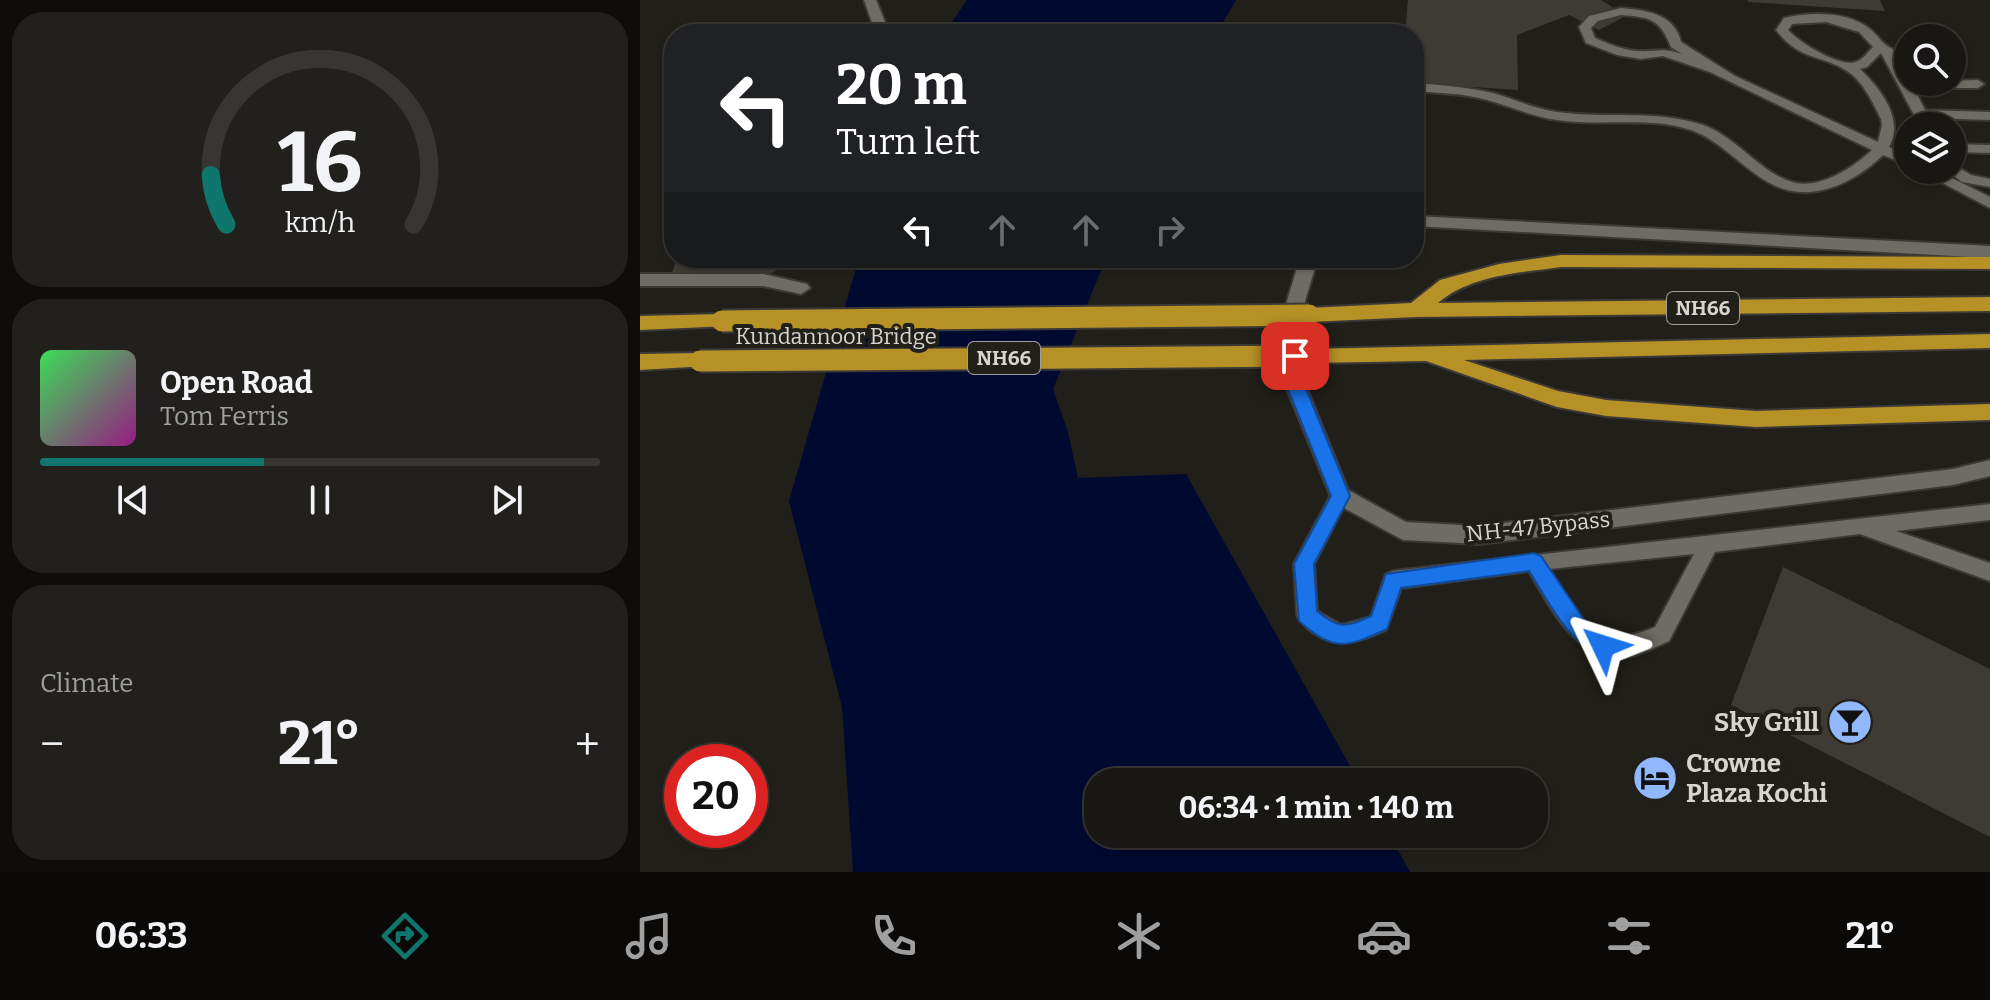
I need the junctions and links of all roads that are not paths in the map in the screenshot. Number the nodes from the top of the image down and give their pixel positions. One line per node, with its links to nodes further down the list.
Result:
1 (870, 0): 2 (street)
2 (879, 24)
3 (1879, 48): 4 (lane); 5 (lane); 5 (lane)
4 (1894, 62)
5 (1852, 67): 12 (lane)
6 (1714, 69): 6 (lane); 12 (lane)
7 (1966, 84): 8 (lane)
8 (1978, 84)
9 (1424, 88): 12 (lane)
10 (1990, 116): 11 (lane)
11 (1966, 117)
12 (1883, 147): 15 (lane)
13 (1966, 148): 14 (lane)
14 (1990, 149)
15 (1894, 153)
16 (1966, 178): 17 (lane)
17 (1990, 183)
18 (1953, 184): 19 (lane)
19 (1990, 203)
20 (1424, 222): 21 (street)
21 (1990, 252)
22 (1990, 263): 27 (highway)
23 (1306, 268): 34 (street)
24 (640, 280): 25 (street)
25 (801, 288)
26 (1990, 304): 27 (highway, NH66)
27 (1416, 310): 28 (highway, Kundannoor Bridge / NH66, bridge)
28 (640, 323)
29 (1990, 341): 30 (highway, NH66)
30 (1420, 353): 31 (highway, Kundannoor Bridge / NH66, bridge); 32 (highway)
31 (640, 362)
32 (1990, 412)
33 (1990, 468): 34 (street, NH-47 Bypass)
34 (1340, 496): 38 (lane)
35 (1990, 512): 36 (lane)
36 (1860, 526): 37 (lane); 39 (lane)
37 (1709, 544): 38 (lane); 38 (lane)
38 (1534, 562)
39 (1990, 572)

